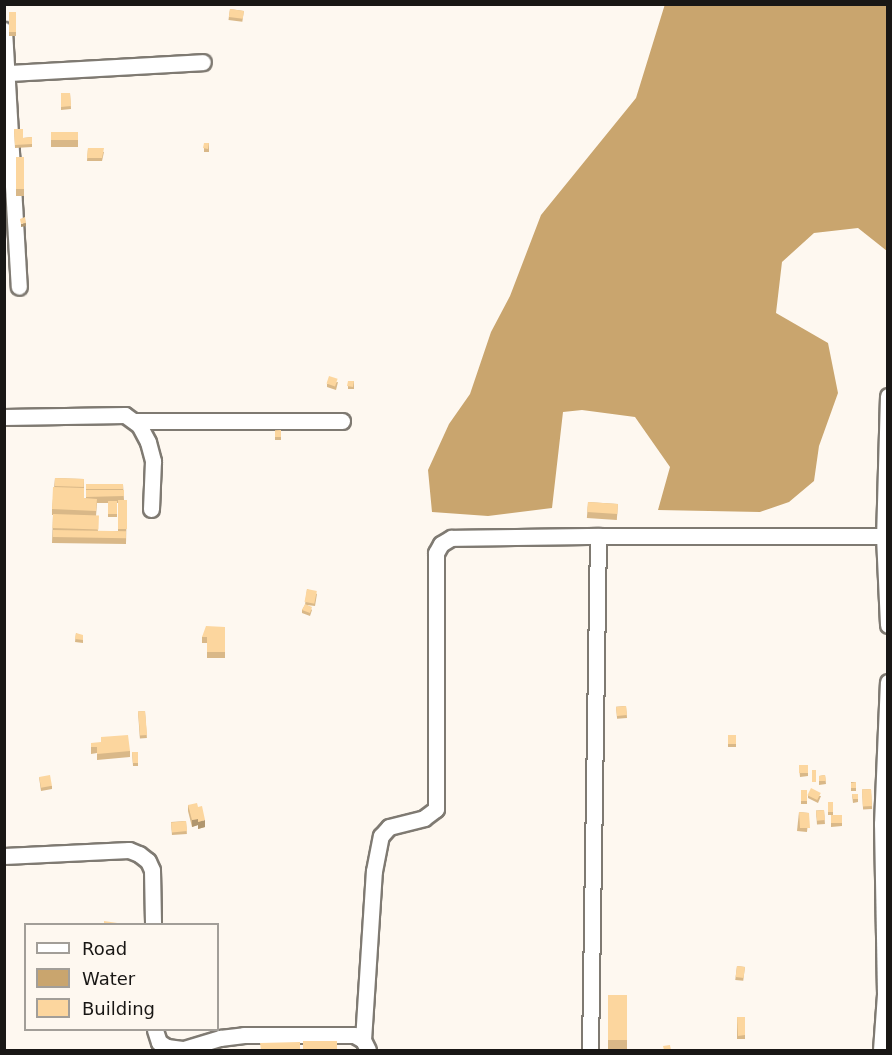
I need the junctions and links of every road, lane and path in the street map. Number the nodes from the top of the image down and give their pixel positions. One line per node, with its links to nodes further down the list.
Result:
1 (4, 30): 3 (street)
2 (203, 62): 3 (street)
3 (8, 73): 4 (street)
4 (19, 287)
5 (888, 396): 11 (street)
6 (4, 417): 7 (street)
7 (134, 421): 8 (street); 9 (street)
8 (342, 421)
9 (151, 509)
10 (598, 536): 11 (street); 17 (street); 18 (street)
11 (884, 536): 12 (street)
12 (888, 625)
13 (888, 682): 19 (street)
14 (4, 856): 15 (street)
15 (153, 923)
16 (156, 1031): 17 (street)
17 (366, 1045)
18 (590, 1050)
19 (881, 1050)

